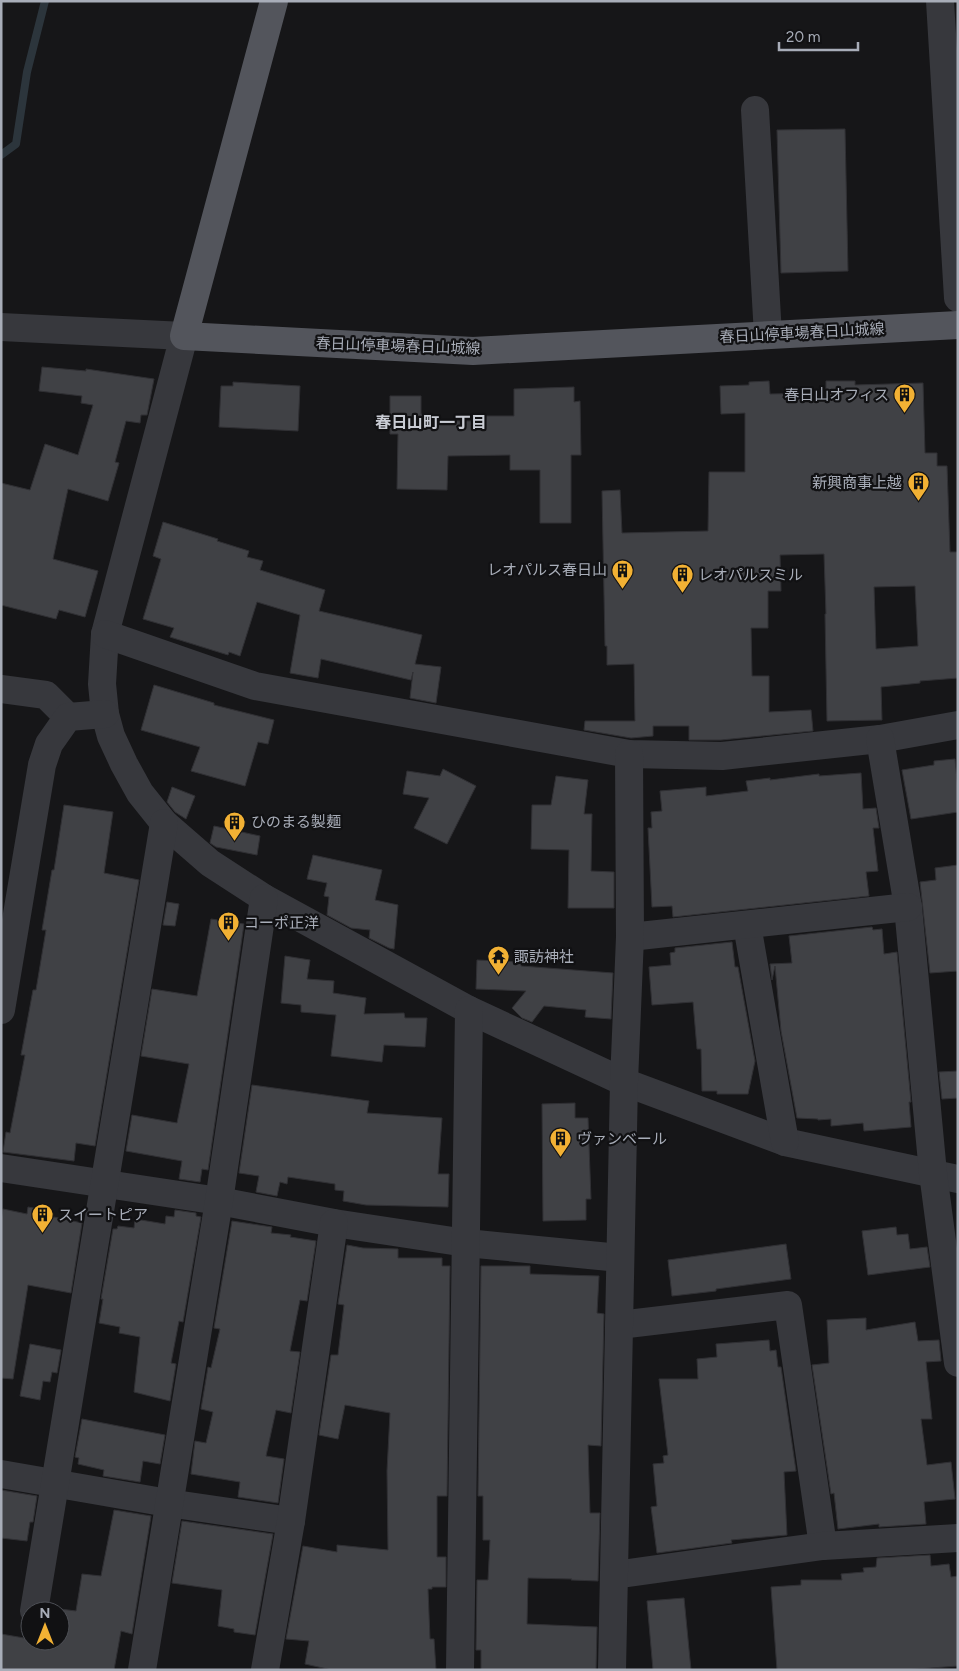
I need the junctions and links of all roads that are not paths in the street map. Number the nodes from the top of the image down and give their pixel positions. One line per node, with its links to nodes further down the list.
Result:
1 (274, 1): 8 (main road)
2 (940, 1): 4 (street)
3 (755, 110): 7 (street)
4 (958, 298)
5 (958, 325): 7 (main road, 春日山停車場春日山城線)
6 (1, 327): 8 (street)
7 (768, 335): 8 (main road, 春日山停車場春日山城線)
8 (184, 336): 9 (street)
9 (105, 634): 11 (street); 15 (street)
10 (1, 689): 12 (street)
11 (105, 714): 12 (street); 16 (street)
12 (68, 717): 21 (street)
13 (958, 724): 14 (street)
14 (880, 739): 15 (street); 18 (street)
15 (629, 754): 20 (street)
16 (164, 823): 17 (street); 27 (street)
17 (264, 898): 22 (street); 28 (street)
18 (908, 907): 19 (street); 26 (street)
19 (747, 925): 20 (street); 24 (street)
20 (630, 937): 23 (street)
21 (1, 1010)
22 (469, 1010): 23 (street); 30 (street)
23 (624, 1082): 24 (street); 31 (street)
24 (785, 1142): 26 (street)
25 (1, 1168): 27 (street)
26 (945, 1176): 33 (street)
27 (104, 1184): 28 (street); 35 (street)
28 (219, 1201): 29 (street); 36 (street)
29 (334, 1223): 30 (street); 37 (street)
30 (466, 1243): 31 (street); 44 (street)
31 (620, 1258): 32 (street)
32 (619, 1325): 39 (street); 40 (street)
33 (958, 1362)
34 (1, 1474): 35 (street)
35 (56, 1483): 36 (street); 41 (street)
36 (168, 1503): 37 (street); 42 (street)
37 (291, 1521): 43 (street)
38 (958, 1538): 39 (street)
39 (823, 1546): 40 (street)
40 (614, 1575): 45 (street)
41 (36, 1601)
42 (142, 1670)
43 (265, 1670)
44 (460, 1670)
45 (612, 1670)

